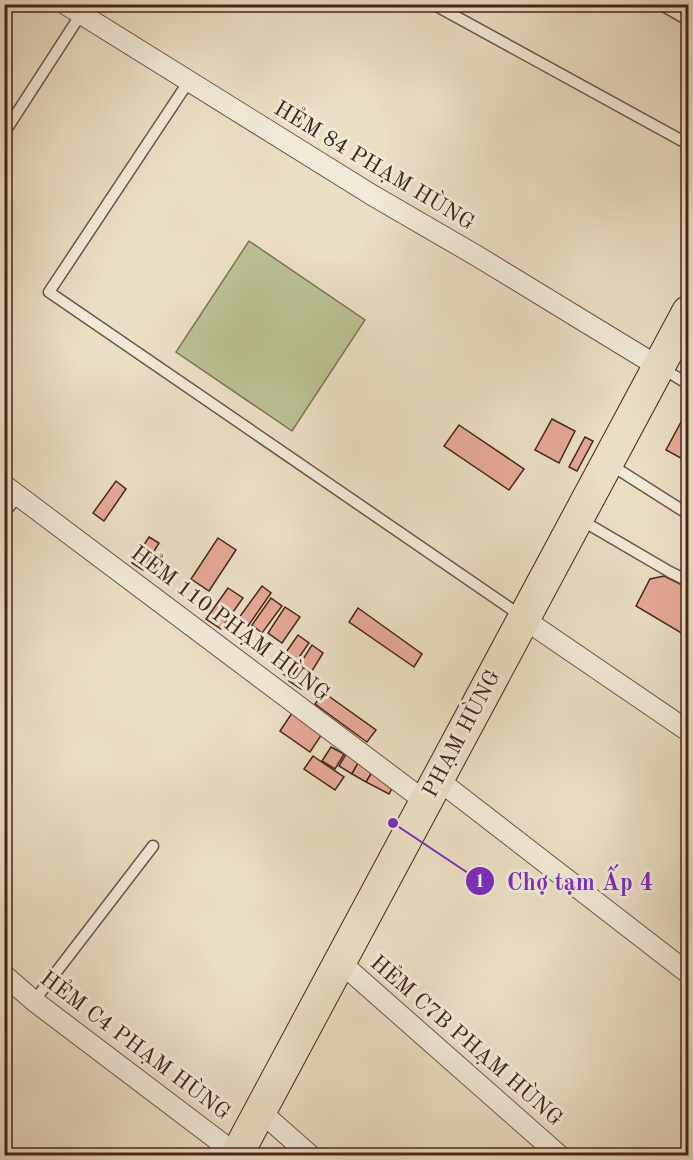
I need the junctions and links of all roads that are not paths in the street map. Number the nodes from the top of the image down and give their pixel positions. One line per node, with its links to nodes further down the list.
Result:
1 (433, 4): 7 (lane)
2 (660, 4): 4 (lane)
3 (73, 9): 5 (street, HẺM 84 PHẠM HÙNG); 6 (lane)
4 (688, 20)
5 (189, 81): 9 (street, HẺM 84 PHẠM HÙNG); 17 (lane)
6 (4, 133)
7 (688, 144)
8 (688, 312): 9 (main road, PHẠM HÙNG)
9 (660, 367): 10 (lane); 11 (main road, PHẠM HÙNG)
10 (688, 384)
11 (608, 463): 14 (lane); 15 (main road, PHẠM HÙNG)
12 (12, 490): 13 (lane); 19 (street, HẺM 110 PHẠM HÙNG)
13 (4, 513)
14 (688, 514)
15 (578, 518): 16 (lane); 17 (main road, PHẠM HÙNG)
16 (688, 581)
17 (524, 619): 18 (street); 19 (main road, PHẠM HÙNG)
18 (688, 730)
19 (431, 791): 21 (main road, PHẠM HÙNG); 22 (street, HẺM 110 PHẠM HÙNG)
20 (153, 846): 24 (lane)
21 (340, 962): 25 (main road, PHẠM HÙNG); 28 (street, HẺM C7B PHẠM HÙNG)
22 (688, 973)
23 (4, 975): 24 (street, HẺM C4 PHẠM HÙNG)
24 (34, 1001): 26 (street, HẺM C4 PHẠM HÙNG)
25 (260, 1111): 26 (main road, PHẠM HÙNG); 27 (street)
26 (236, 1155)
27 (310, 1155)
28 (560, 1155)

